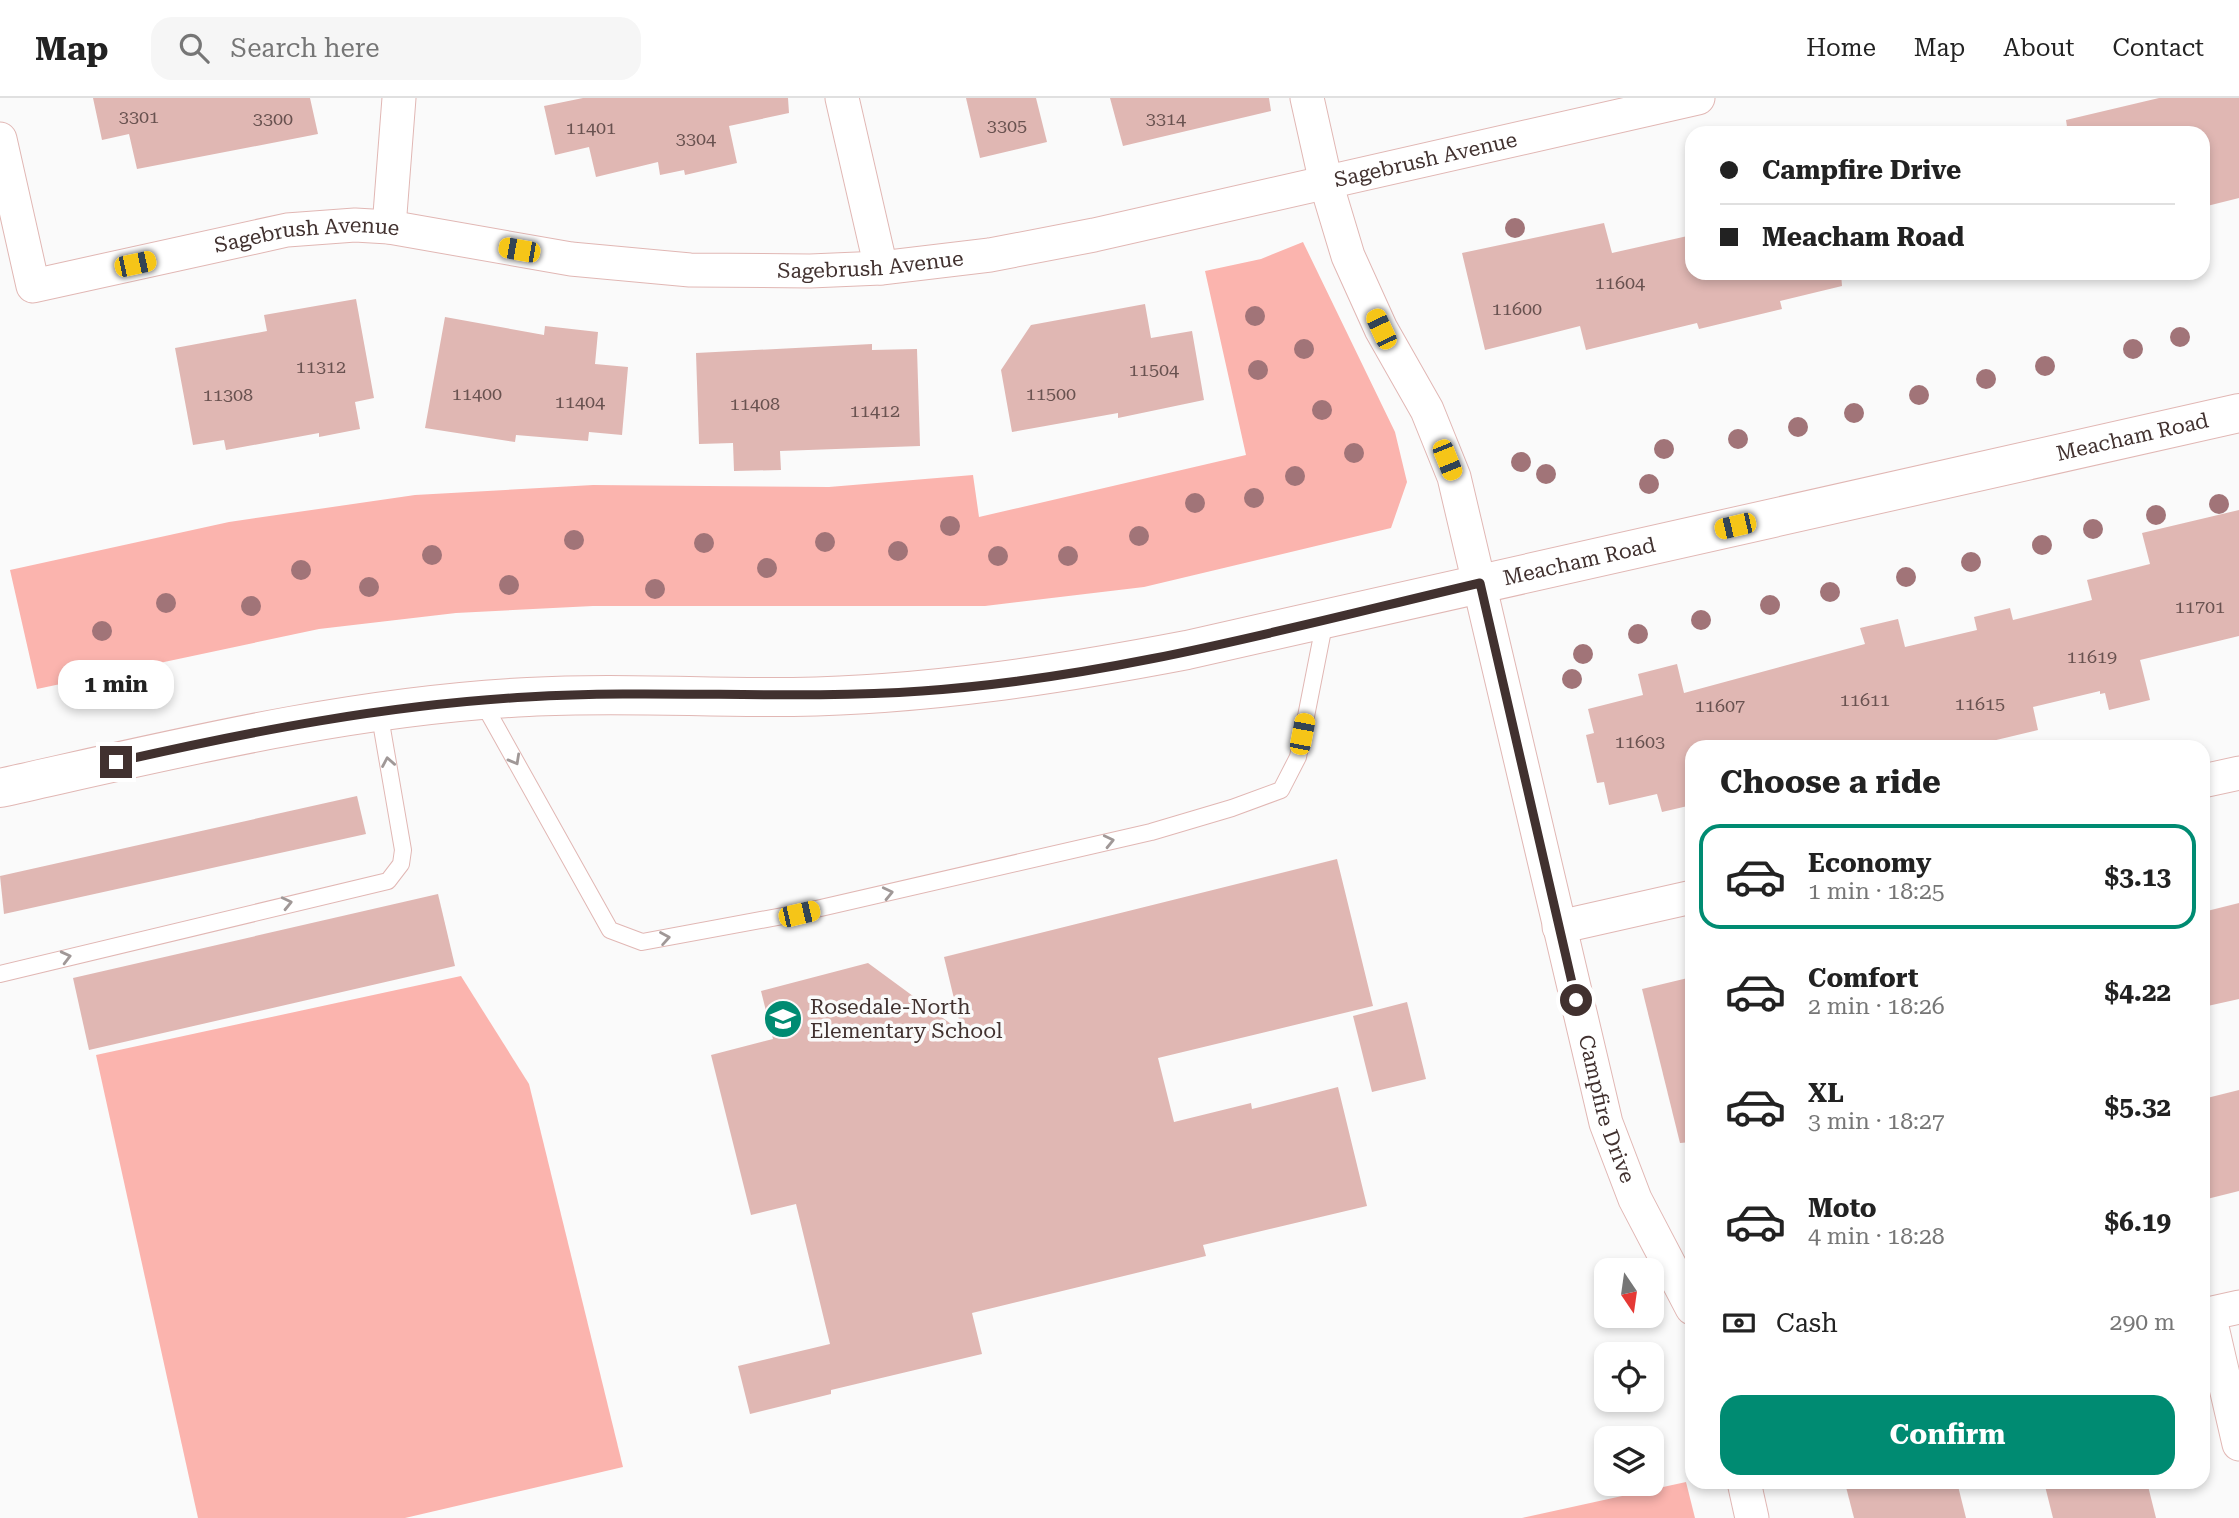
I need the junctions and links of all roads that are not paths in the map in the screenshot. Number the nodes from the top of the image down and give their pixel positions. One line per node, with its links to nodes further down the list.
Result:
1 (400, 98): 7 (street)
2 (842, 98): 8 (street)
3 (1307, 98): 6 (street, Campfire Drive)
4 (1698, 98): 6 (street, Sagebrush Avenue)
5 (0, 139): 7 (street, Sagebrush Avenue)
6 (1326, 183): 8 (street, Sagebrush Avenue); 10 (street, Campfire Drive)
7 (389, 228): 8 (street, Sagebrush Avenue)
8 (881, 268)
9 (2239, 413): 10 (street, Meacham Road)
10 (1480, 583): 11 (street, Meacham Road); 18 (street, Campfire Drive)
11 (1325, 619): 12 (street, Meacham Road); 12 (lane, one-way to 11)
12 (481, 701): 13 (street, Meacham Road)
13 (379, 711): 16 (street, Meacham Road); 19 (lane, one-way to 13)
14 (2239, 773): 15 (street)
15 (2210, 779)
16 (0, 788)
17 (1685, 899): 18 (street)
18 (1559, 927): 20 (street, Campfire Drive)
19 (0, 974)
20 (1685, 1295)
21 (2217, 1312): 22 (street)
22 (2239, 1444)
23 (1746, 1489): 24 (street)
24 (1752, 1518)

